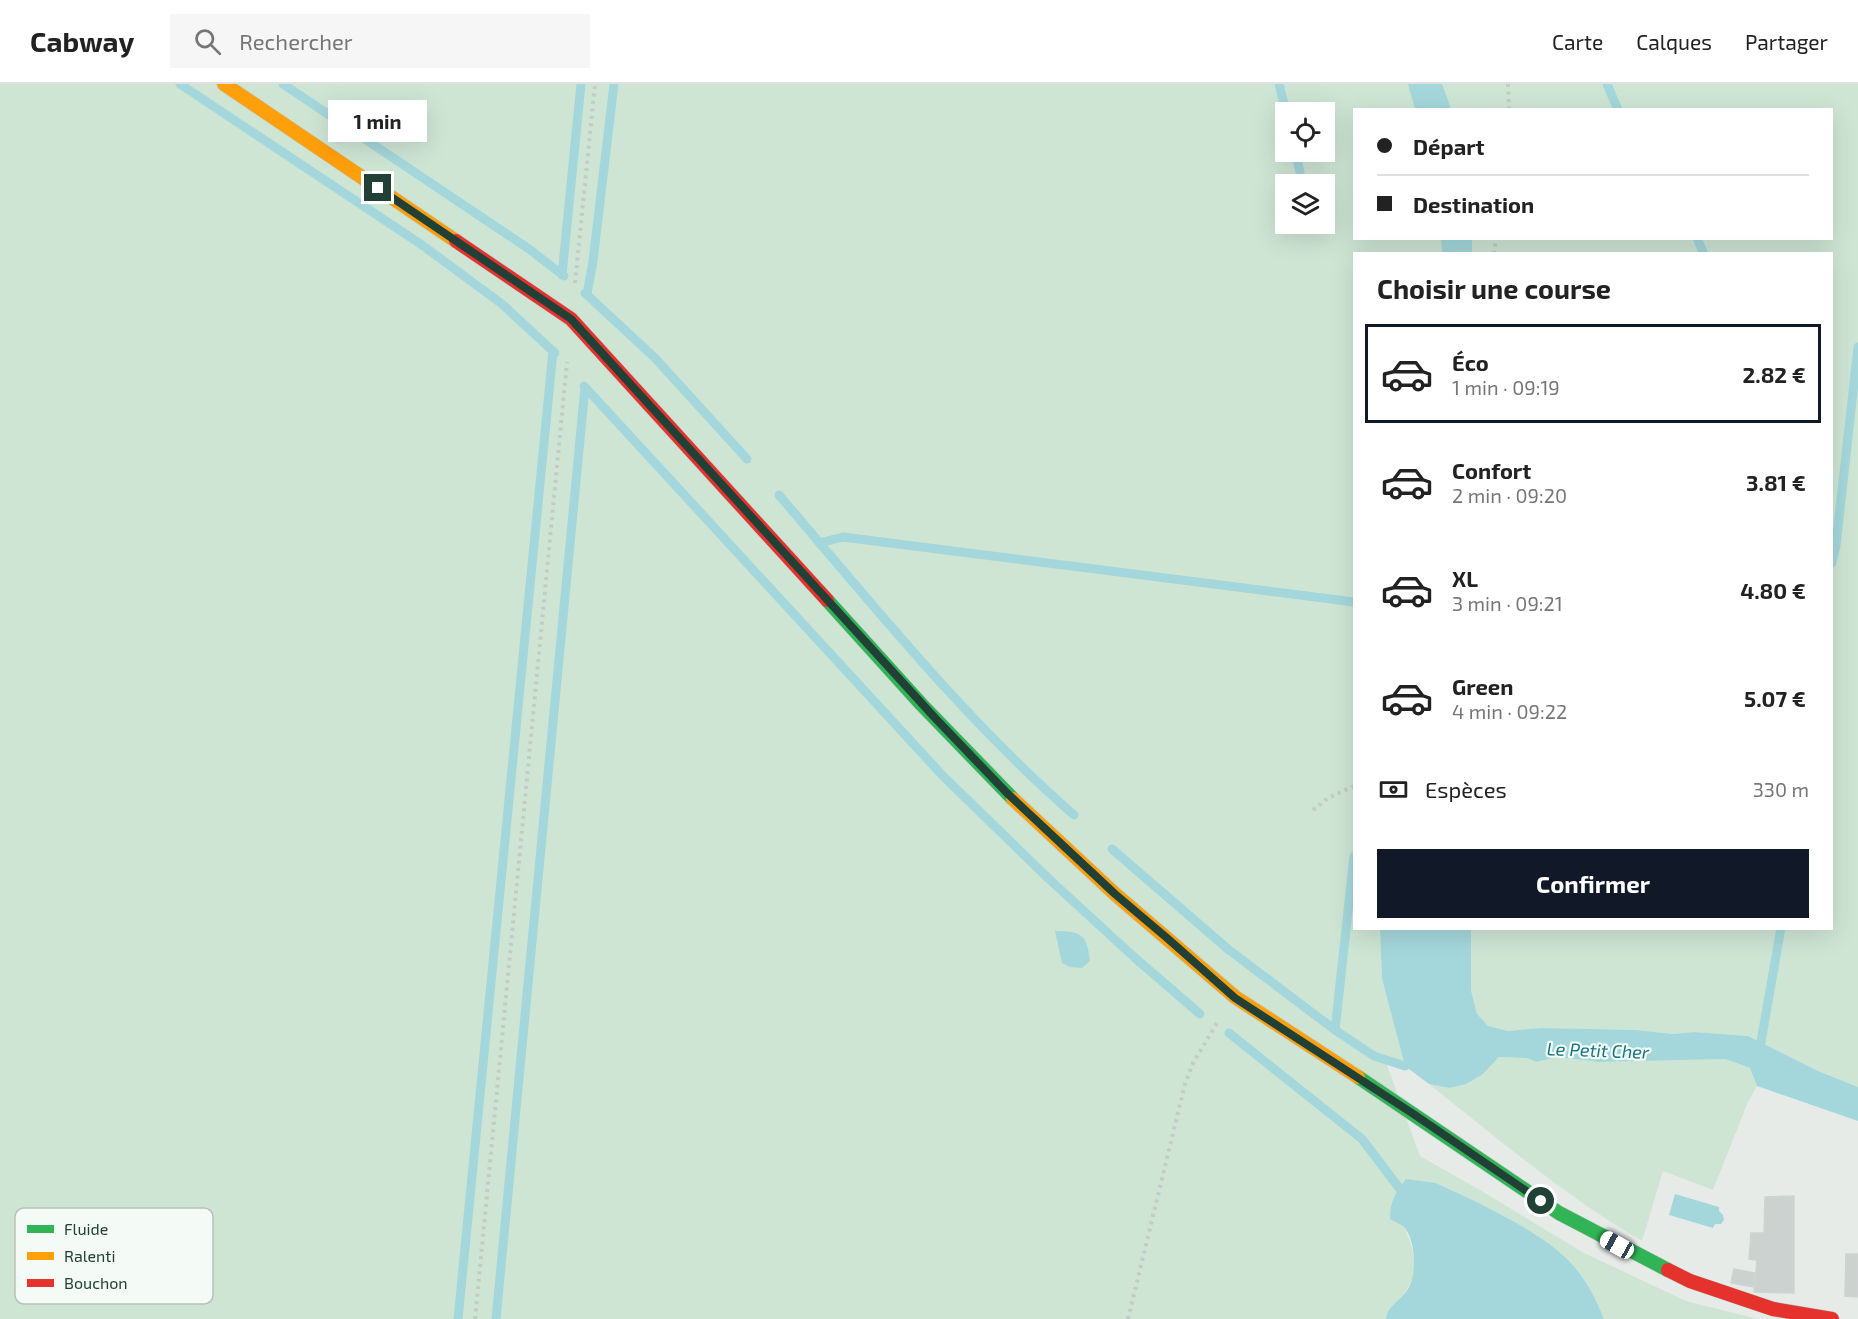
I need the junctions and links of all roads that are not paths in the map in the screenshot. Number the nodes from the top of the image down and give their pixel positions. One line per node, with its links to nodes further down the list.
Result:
1 (224, 84): 2 (street)
2 (1811, 1317): 3 (street)
3 (1832, 1319)

